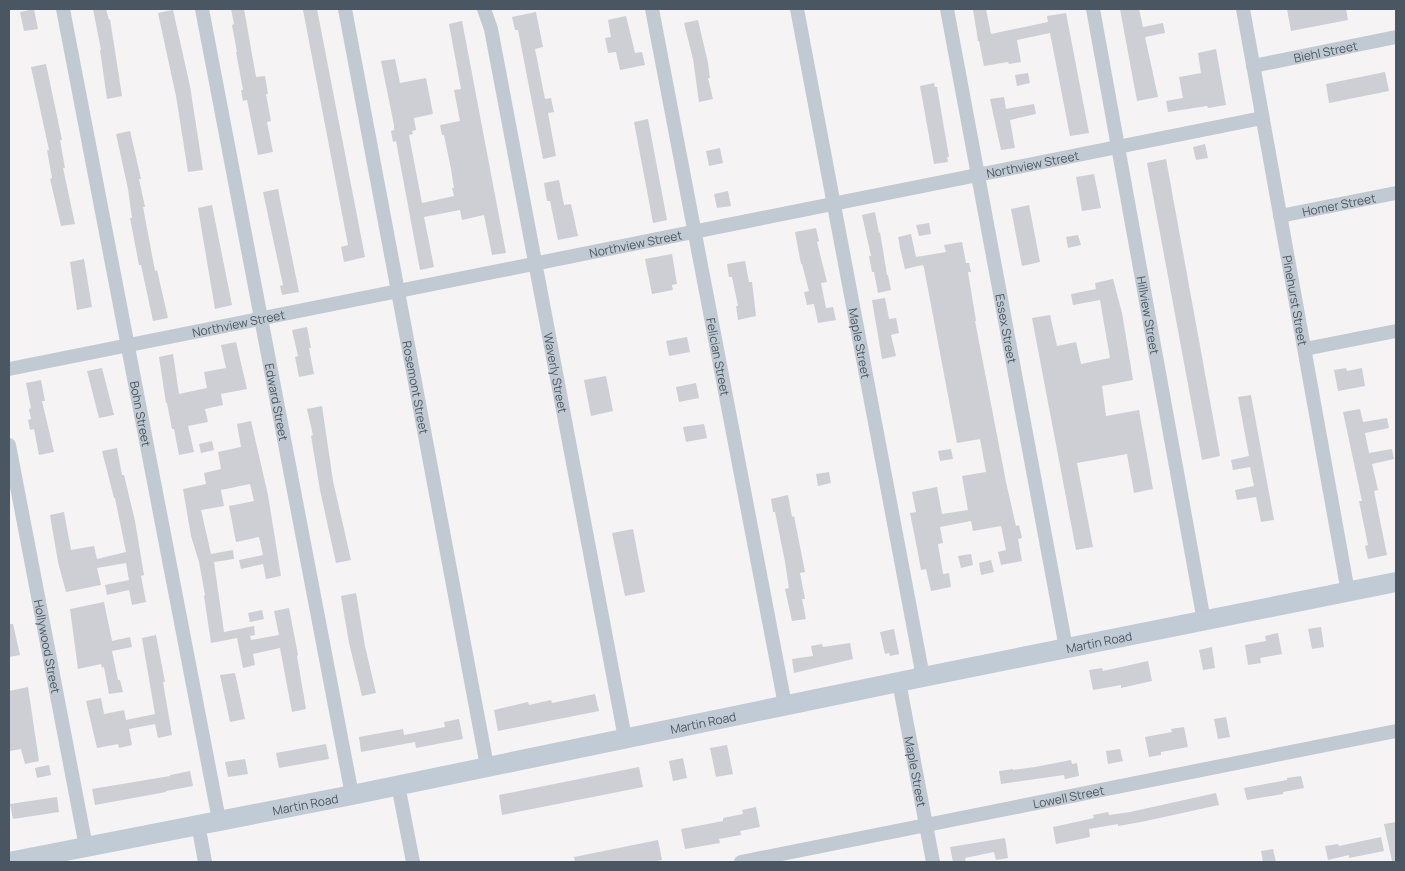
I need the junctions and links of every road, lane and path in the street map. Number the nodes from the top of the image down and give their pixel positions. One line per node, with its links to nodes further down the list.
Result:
1 (63, 9): 23 (street, Bohn Street)
2 (202, 9): 21 (street, Edward Street)
3 (345, 9): 20 (street, Rosemont Street)
4 (484, 9): 19 (street, Waverly Street)
5 (652, 9): 18 (street, Felician Street)
6 (797, 9): 16 (street, Maple Street)
7 (946, 9): 14 (street, Essex Street)
8 (1093, 9): 13 (street, Hillview Street)
9 (1243, 9): 11 (street, Pinehurst Street)
10 (1396, 37): 11 (street, Biehl Street)
11 (1253, 66): 12 (street, Pinehurst Street)
12 (1262, 118): 13 (street, Northview Street); 17 (street, Pinehurst Street)
13 (1118, 146): 14 (street, Northview Street); 29 (street, Hillview Street)
14 (978, 174): 16 (street, Northview Street); 30 (street, Essex Street)
15 (1396, 193): 17 (street, Homer Street)
16 (834, 204): 18 (street, Northview Street); 31 (street, Maple Street)
17 (1280, 216): 24 (street, Pinehurst Street)
18 (695, 232): 19 (street, Northview Street); 33 (street, Felician Street)
19 (536, 264): 20 (street, Northview Street); 35 (street, Waverly Street)
20 (398, 292): 21 (street, Northview Street); 36 (street, Rosemont Street)
21 (261, 318): 23 (street, Northview Street); 38 (street, Edward Street)
22 (1396, 331): 24 (street)
23 (128, 346): 25 (street, Northview Street); 39 (street, Bohn Street)
24 (1305, 349): 28 (street, Pinehurst Street)
25 (9, 369)
26 (9, 445): 42 (street, Hollywood Street)
27 (1396, 584): 28 (street, Martin Road)
28 (1348, 592): 29 (street, Martin Road)
29 (1204, 621): 30 (street, Martin Road)
30 (1066, 648): 31 (street, Martin Road)
31 (923, 677): 32 (street, Martin Road)
32 (899, 682): 33 (street, Martin Road); 41 (street, Maple Street)
33 (785, 705): 35 (street, Martin Road)
34 (1396, 731): 41 (street, Lowell Street)
35 (625, 738): 36 (street, Martin Road)
36 (487, 766): 37 (street, Martin Road)
37 (398, 785): 38 (street, Martin Road); 45 (street)
38 (352, 794): 39 (street, Martin Road)
39 (219, 820): 40 (street, Martin Road)
40 (198, 824): 42 (street, Martin Road); 44 (street)
41 (926, 825): 46 (street, Lowell Street); 47 (street, Maple Street)
42 (86, 847): 43 (street, Martin Road)
43 (9, 862)
44 (205, 862)
45 (413, 862)
46 (741, 862)
47 (933, 862)

